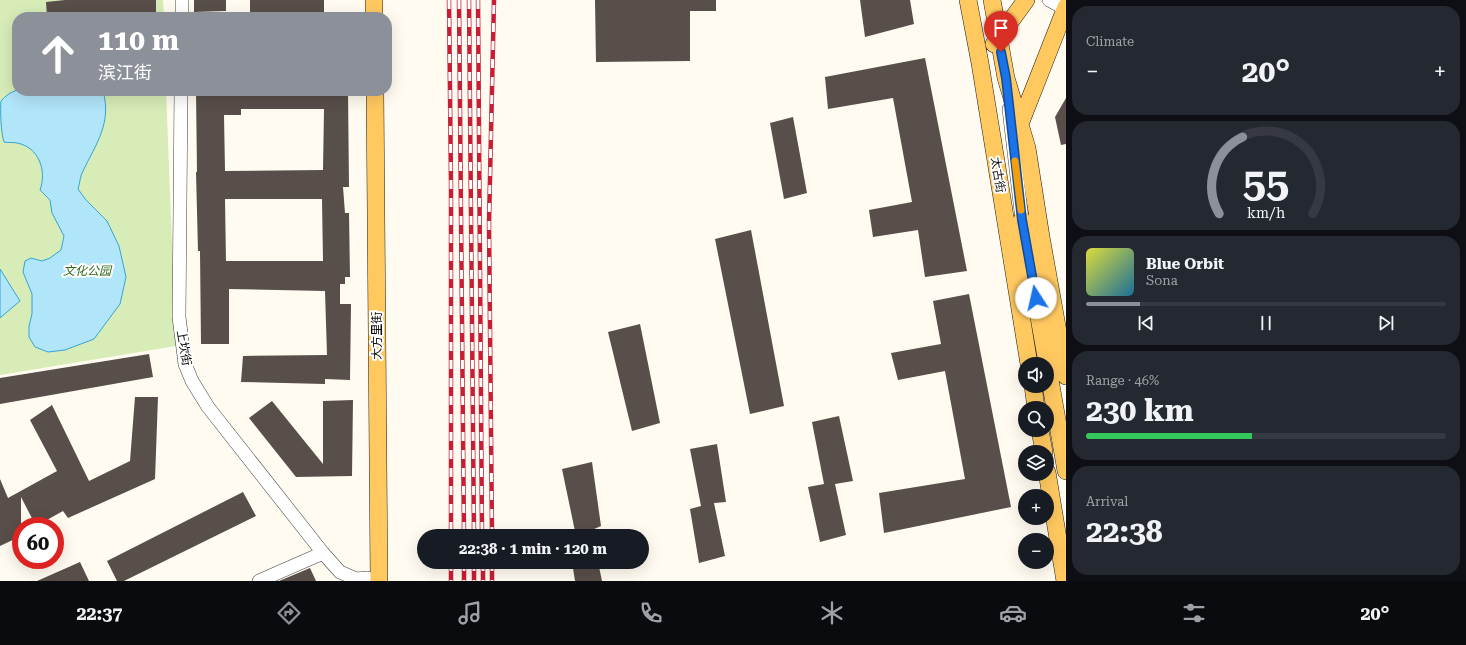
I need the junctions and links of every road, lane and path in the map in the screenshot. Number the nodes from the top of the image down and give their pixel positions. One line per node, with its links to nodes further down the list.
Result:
1 (182, 0): 9 (street)
2 (364, 0): 10 (main road)
3 (374, 0): 11 (main road)
4 (968, 0): 13 (main road, 太古街)
5 (992, 0): 12 (main road)
6 (1026, 0): 12 (main road)
7 (1049, 0): 8 (street)
8 (1066, 8): 18 (main road)
9 (182, 12)
10 (364, 12)
11 (374, 12)
12 (999, 38): 13 (main road); 14 (main road)
13 (980, 64): 20 (main road, 太古街)
14 (1006, 78): 18 (main road); 19 (street, 太古街)
15 (181, 96): 24 (street, 上坎街)
16 (365, 96): 25 (main road, 大方里街)
17 (375, 96): 25 (main road, 大方里街)
18 (1020, 124): 21 (main road)
19 (1022, 220): 22 (main road, 太古街)
20 (1028, 357)
21 (1066, 376)
22 (1066, 471)
23 (1048, 481): 27 (main road)
24 (323, 554): 25 (street, 上坎街); 26 (street)
25 (372, 580)
26 (260, 581)
27 (1065, 581)

